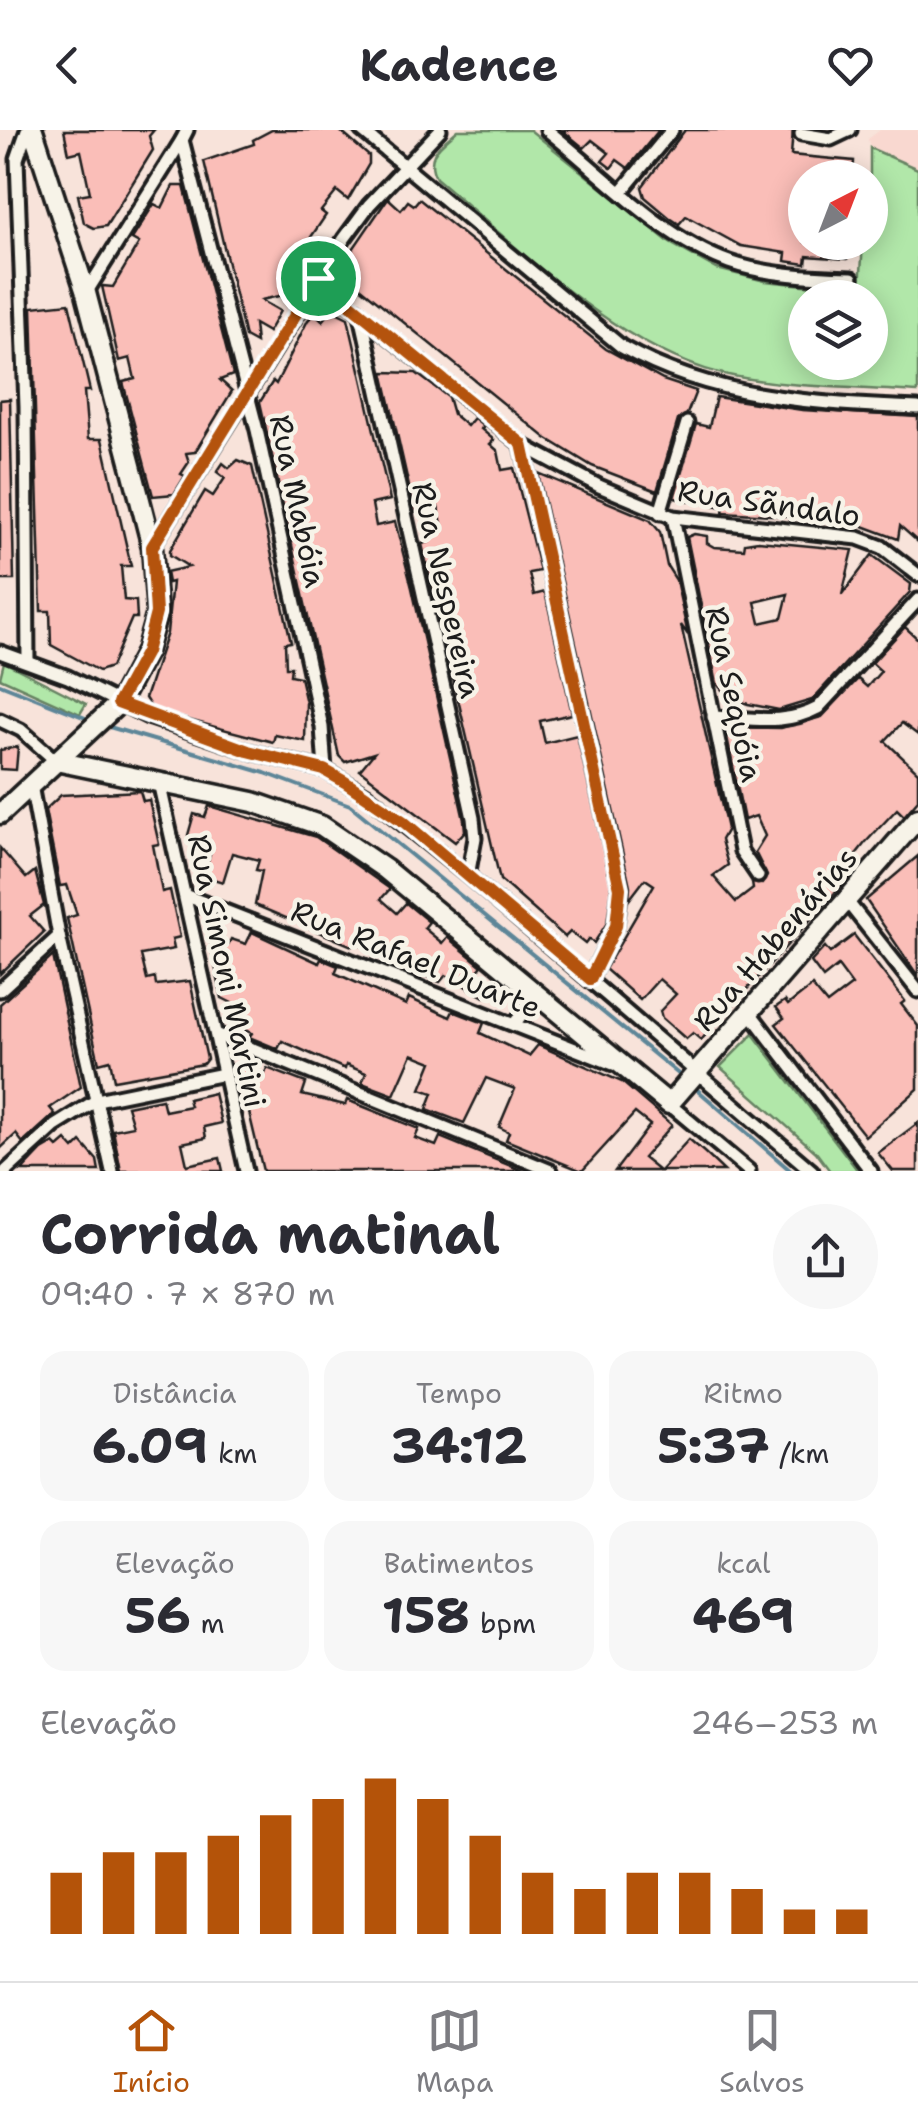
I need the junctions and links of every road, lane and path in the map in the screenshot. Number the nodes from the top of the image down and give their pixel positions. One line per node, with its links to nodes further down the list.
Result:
1 (30, 130): 13 (street); 24 (street)
2 (361, 130): 9 (street)
3 (440, 130): 9 (street)
4 (547, 130): 10 (street)
5 (672, 130): 10 (street)
6 (850, 130): 7 (street)
7 (801, 134)
8 (184, 135): 13 (street); 15 (street, Rua Mabóia)
9 (404, 168): 11 (street); 16 (street)
10 (622, 191): 12 (street)
11 (318, 278): 14 (street, Rua Sãndalo); 15 (street)
12 (852, 278)
13 (86, 292): 20 (street)
14 (360, 315): 18 (street, Rua Sãndalo); 34 (street, Rua Nespereira)
15 (247, 388): 20 (street); 29 (street, Rua Mabóia)
16 (918, 408)
17 (687, 423): 19 (street)
18 (522, 444): 19 (street, Rua Sãndalo); 39 (street)
19 (666, 515): 21 (street, Rua Sãndalo); 26 (street, Rua Sequóia)
20 (152, 547): 25 (street)
21 (918, 575)
22 (918, 600): 26 (street)
23 (0, 652): 24 (street)
24 (28, 660): 25 (street)
25 (113, 710): 28 (street); 29 (street)
26 (713, 717): 35 (street, Rua Sequóia)
27 (0, 720): 28 (street)
28 (56, 761): 30 (street); 31 (street)
29 (324, 770): 34 (street)
30 (160, 782): 36 (street, Rua Simoni Martini); 40 (street)
31 (31, 785): 32 (street); 38 (street)
32 (0, 814)
33 (918, 818): 37 (street, Rua Habenárias)
34 (468, 876): 39 (street)
35 (758, 876)
36 (187, 896): 44 (street, Rua Rafael Duarte); 45 (street, Rua Simoni Martini)
37 (846, 900): 42 (street); 43 (street, Rua Habenárias)
38 (59, 936): 41 (street); 49 (street)
39 (590, 979): 48 (street)
40 (526, 985): 44 (street); 46 (street)
41 (0, 990)
42 (918, 991)
43 (748, 1010): 48 (street, Rua Habenárias); 57 (street)
44 (514, 1024): 46 (street, Rua Rafael Duarte)
45 (216, 1034): 47 (street, Rua Simoni Martini); 54 (street)
46 (626, 1069): 50 (street)
47 (224, 1074): 49 (street); 53 (street, Rua Simoni Martini)
48 (695, 1074): 50 (street, Rua Habenárias); 56 (street)
49 (97, 1100): 51 (street); 52 (street)
50 (672, 1100): 55 (street)
51 (6, 1171)
52 (112, 1171)
53 (246, 1171)
54 (551, 1171)
55 (749, 1171)
56 (812, 1171)
57 (872, 1171)

